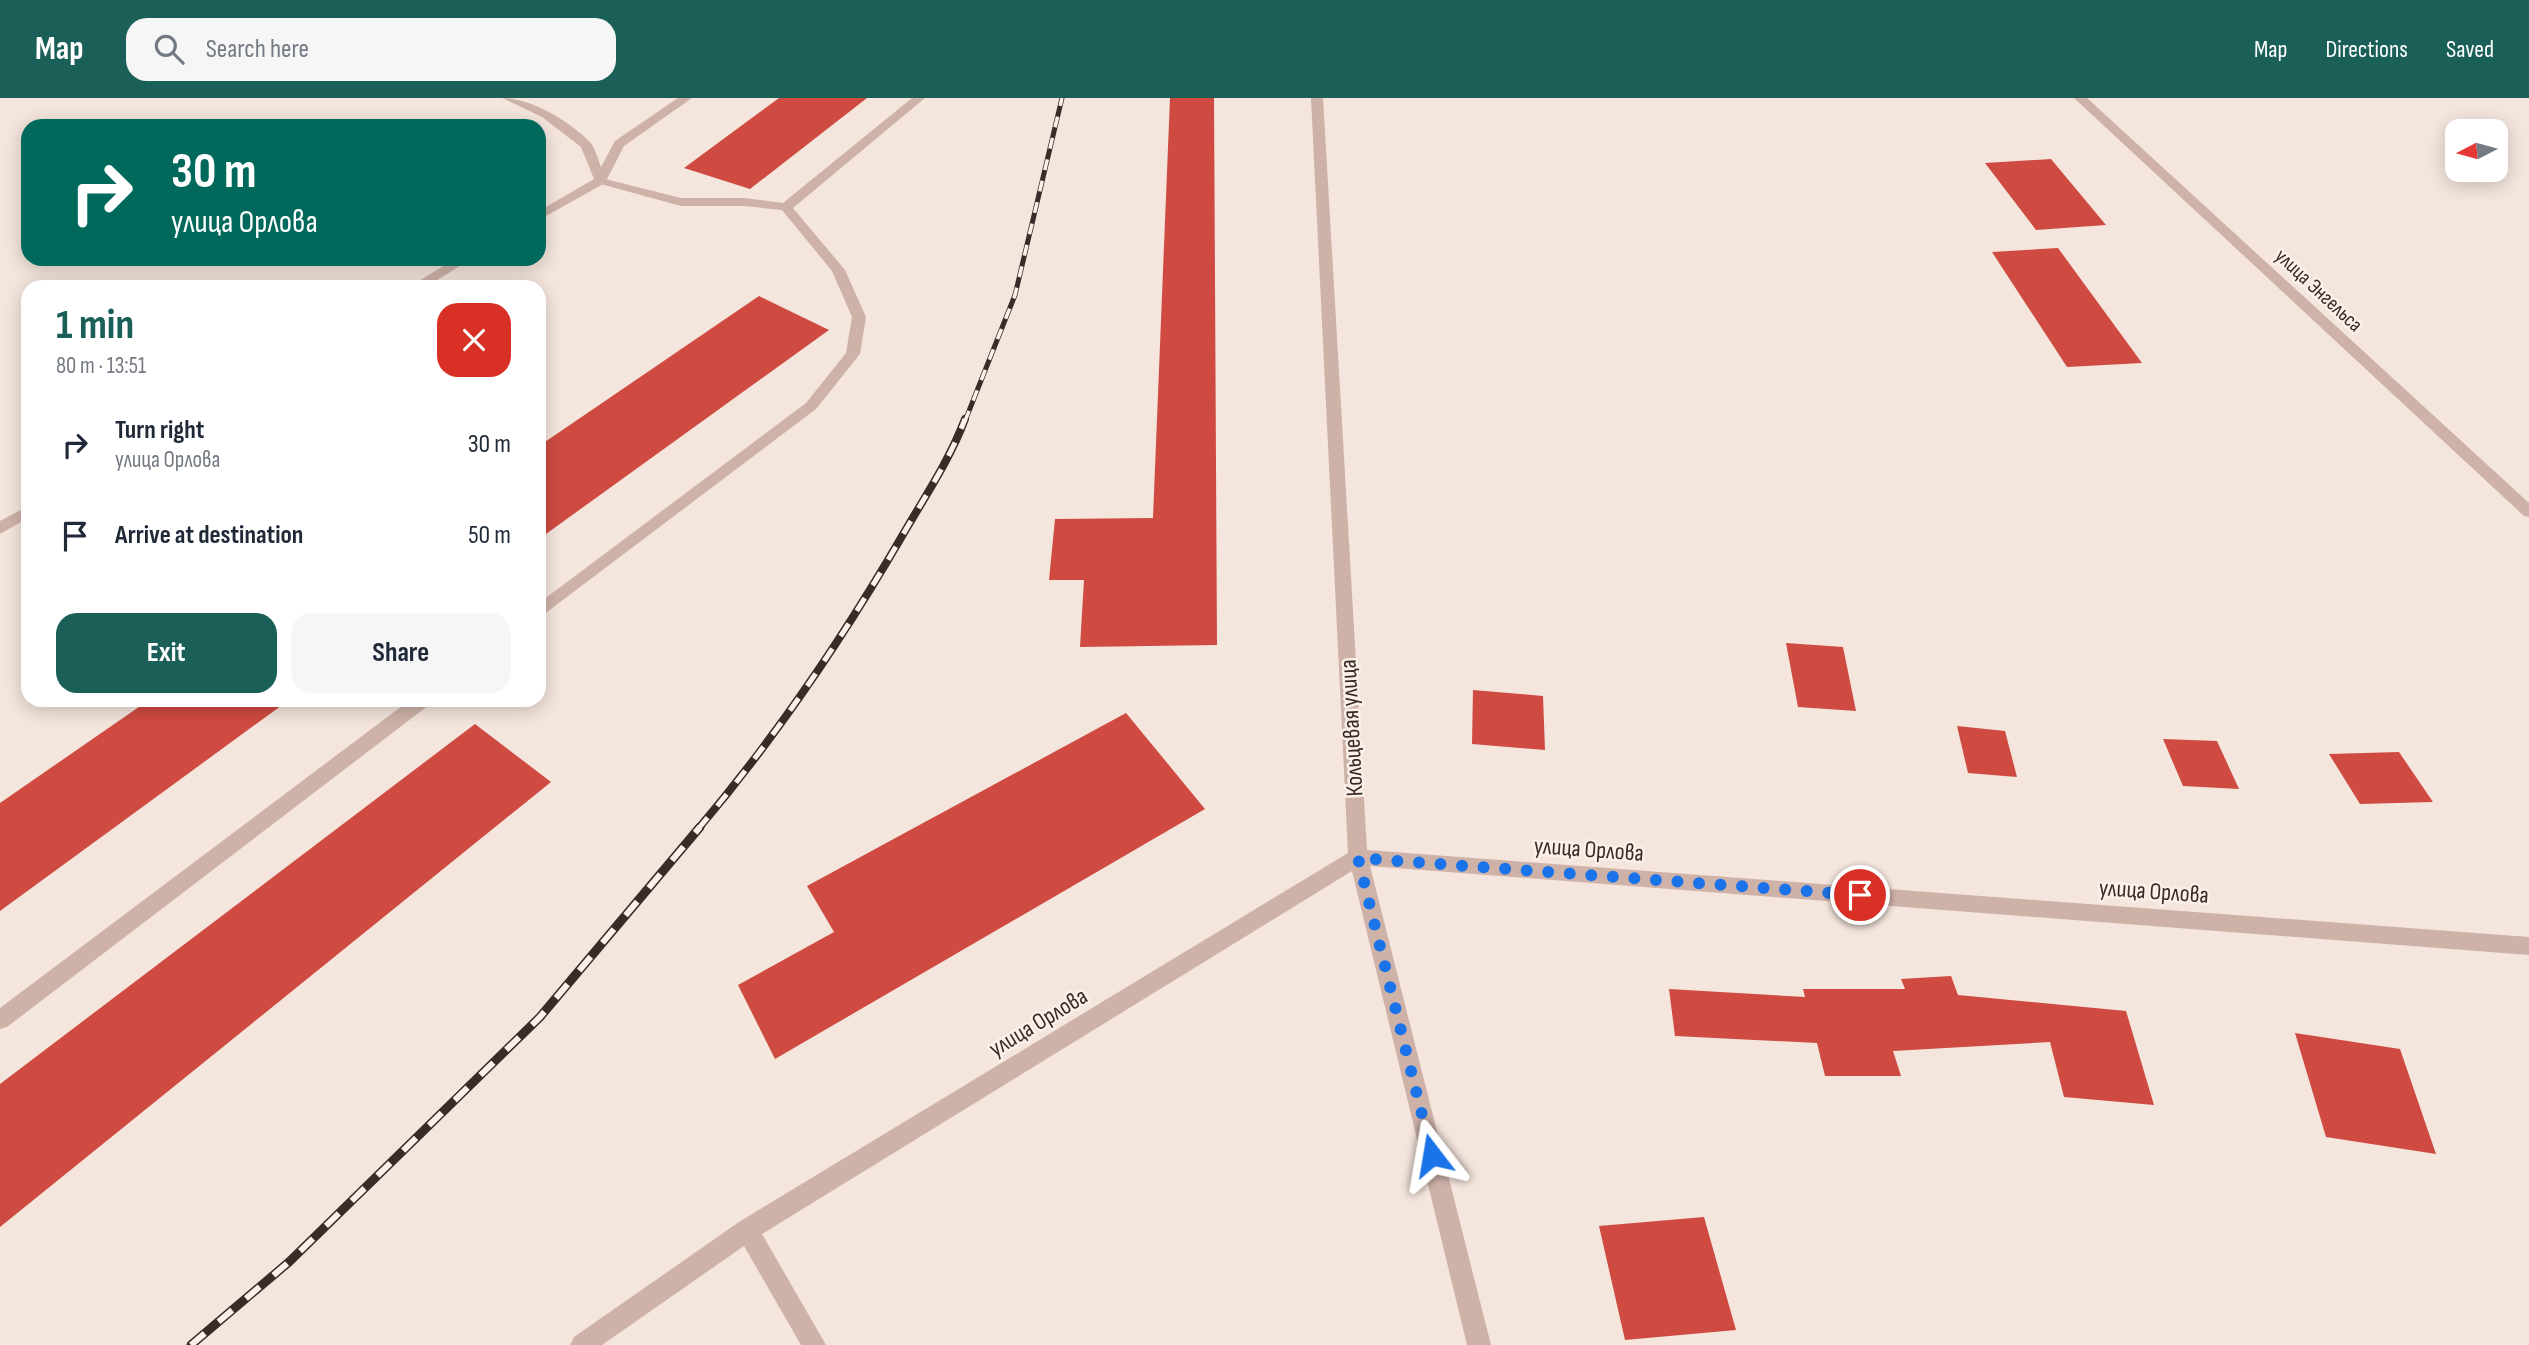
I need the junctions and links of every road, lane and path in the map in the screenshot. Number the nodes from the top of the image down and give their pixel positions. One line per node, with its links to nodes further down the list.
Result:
1 (508, 98): 6 (street)
2 (686, 98): 6 (street)
3 (919, 98): 7 (street)
4 (1317, 98): 16 (street, Кольцевая улица)
5 (2080, 98): 11 (street, улица Энгельса)
6 (601, 180): 7 (street); 8 (street)
7 (786, 207): 14 (street)
8 (546, 212)
9 (452, 266): 10 (street)
10 (428, 280)
11 (2529, 512)
12 (21, 516): 13 (street)
13 (0, 528)
14 (546, 607)
15 (414, 707): 18 (street)
16 (1358, 858): 17 (street, улица Орлова); 19 (street, улица Орлова); 22 (street, Кольцевая улица)
17 (2529, 946)
18 (0, 1020)
19 (747, 1230): 20 (street, улица Орлова); 21 (street)
20 (582, 1345)
21 (814, 1345)
22 (1479, 1345)

